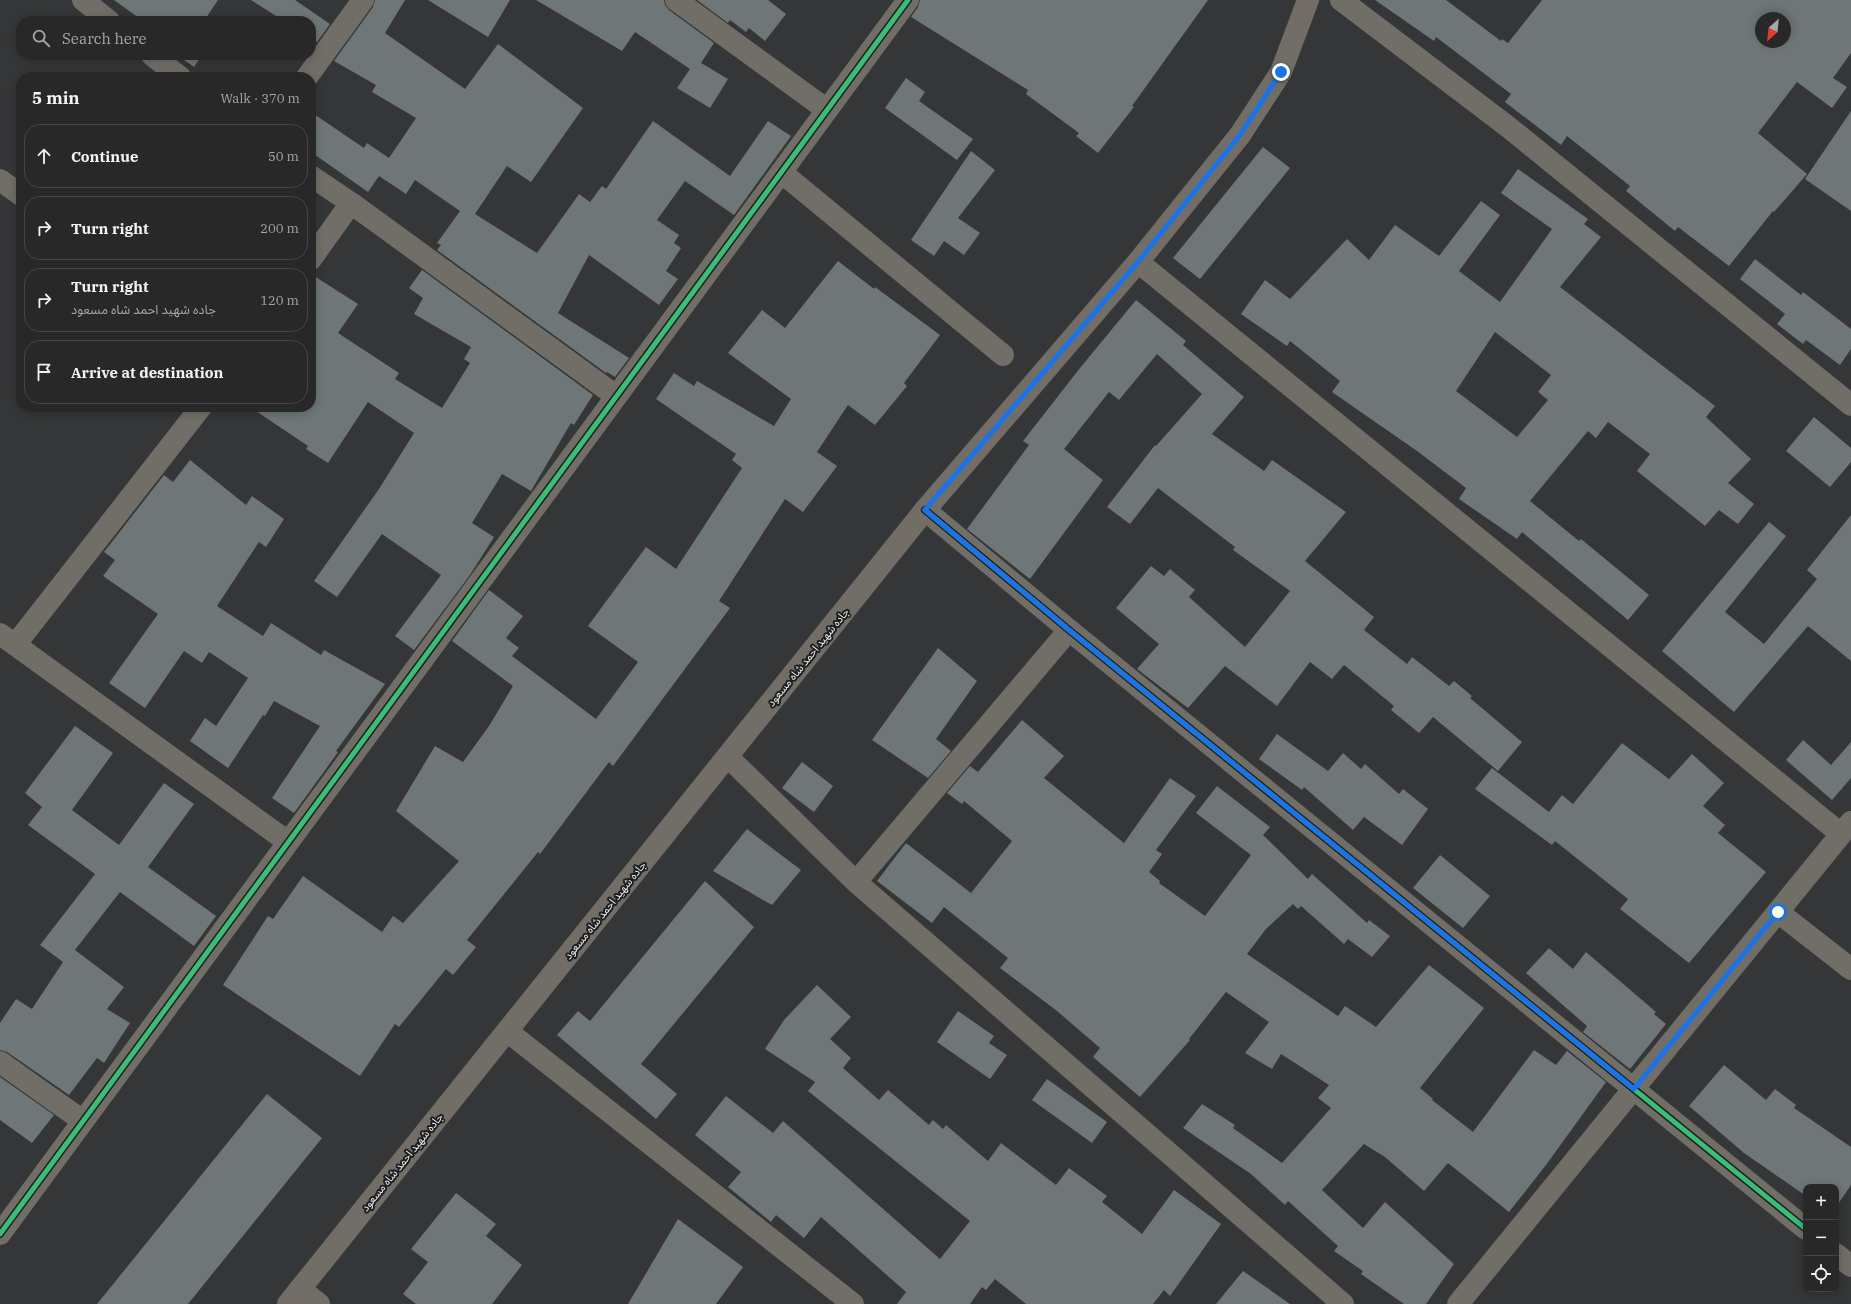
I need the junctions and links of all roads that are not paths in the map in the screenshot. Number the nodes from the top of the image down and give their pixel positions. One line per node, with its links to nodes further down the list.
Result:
1 (83, 0): 7 (street)
2 (363, 0): 10 (street)
3 (676, 0): 11 (street)
4 (908, 0): 11 (street)
5 (1308, 0): 18 (main road, جاده شهيد احمد شاه مسعود)
6 (1341, 0): 21 (street)
7 (104, 16)
8 (158, 60): 9 (street)
9 (174, 72)
10 (311, 72)
11 (827, 110): 12 (street)
12 (781, 172): 19 (street); 20 (street)
13 (316, 179): 16 (street)
14 (0, 180): 15 (street)
15 (16, 191)
16 (351, 203): 17 (street); 20 (street)
17 (316, 252)
18 (1138, 262): 23 (main road, جاده شهيد احمد شاه مسعود); 27 (street)
19 (1003, 355)
20 (616, 396): 28 (street)
21 (1851, 405)
22 (197, 412): 25 (street)
23 (925, 510): 24 (street); 26 (main road, جاده شهيد احمد شاه مسعود)
24 (1069, 630): 29 (street); 34 (street)
25 (7, 639): 28 (street)
26 (728, 757): 29 (street); 32 (main road, جاده شهيد احمد شاه مسعود)
27 (1846, 828): 30 (street)
28 (288, 842): 35 (street)
29 (856, 882): 43 (street)
30 (1778, 912): 31 (street); 34 (street)
31 (1851, 969)
32 (507, 1031): 40 (main road, جاده شهيد احمد شاه مسعود); 42 (street)
33 (0, 1062): 35 (street)
34 (1634, 1089): 36 (street); 44 (street)
35 (83, 1121): 37 (street)
36 (1803, 1227)
37 (0, 1234)
38 (1838, 1256): 39 (street)
39 (1851, 1266)
40 (294, 1296): 41 (street)
41 (319, 1304)
42 (853, 1304)
43 (1343, 1304)
44 (1458, 1304)

